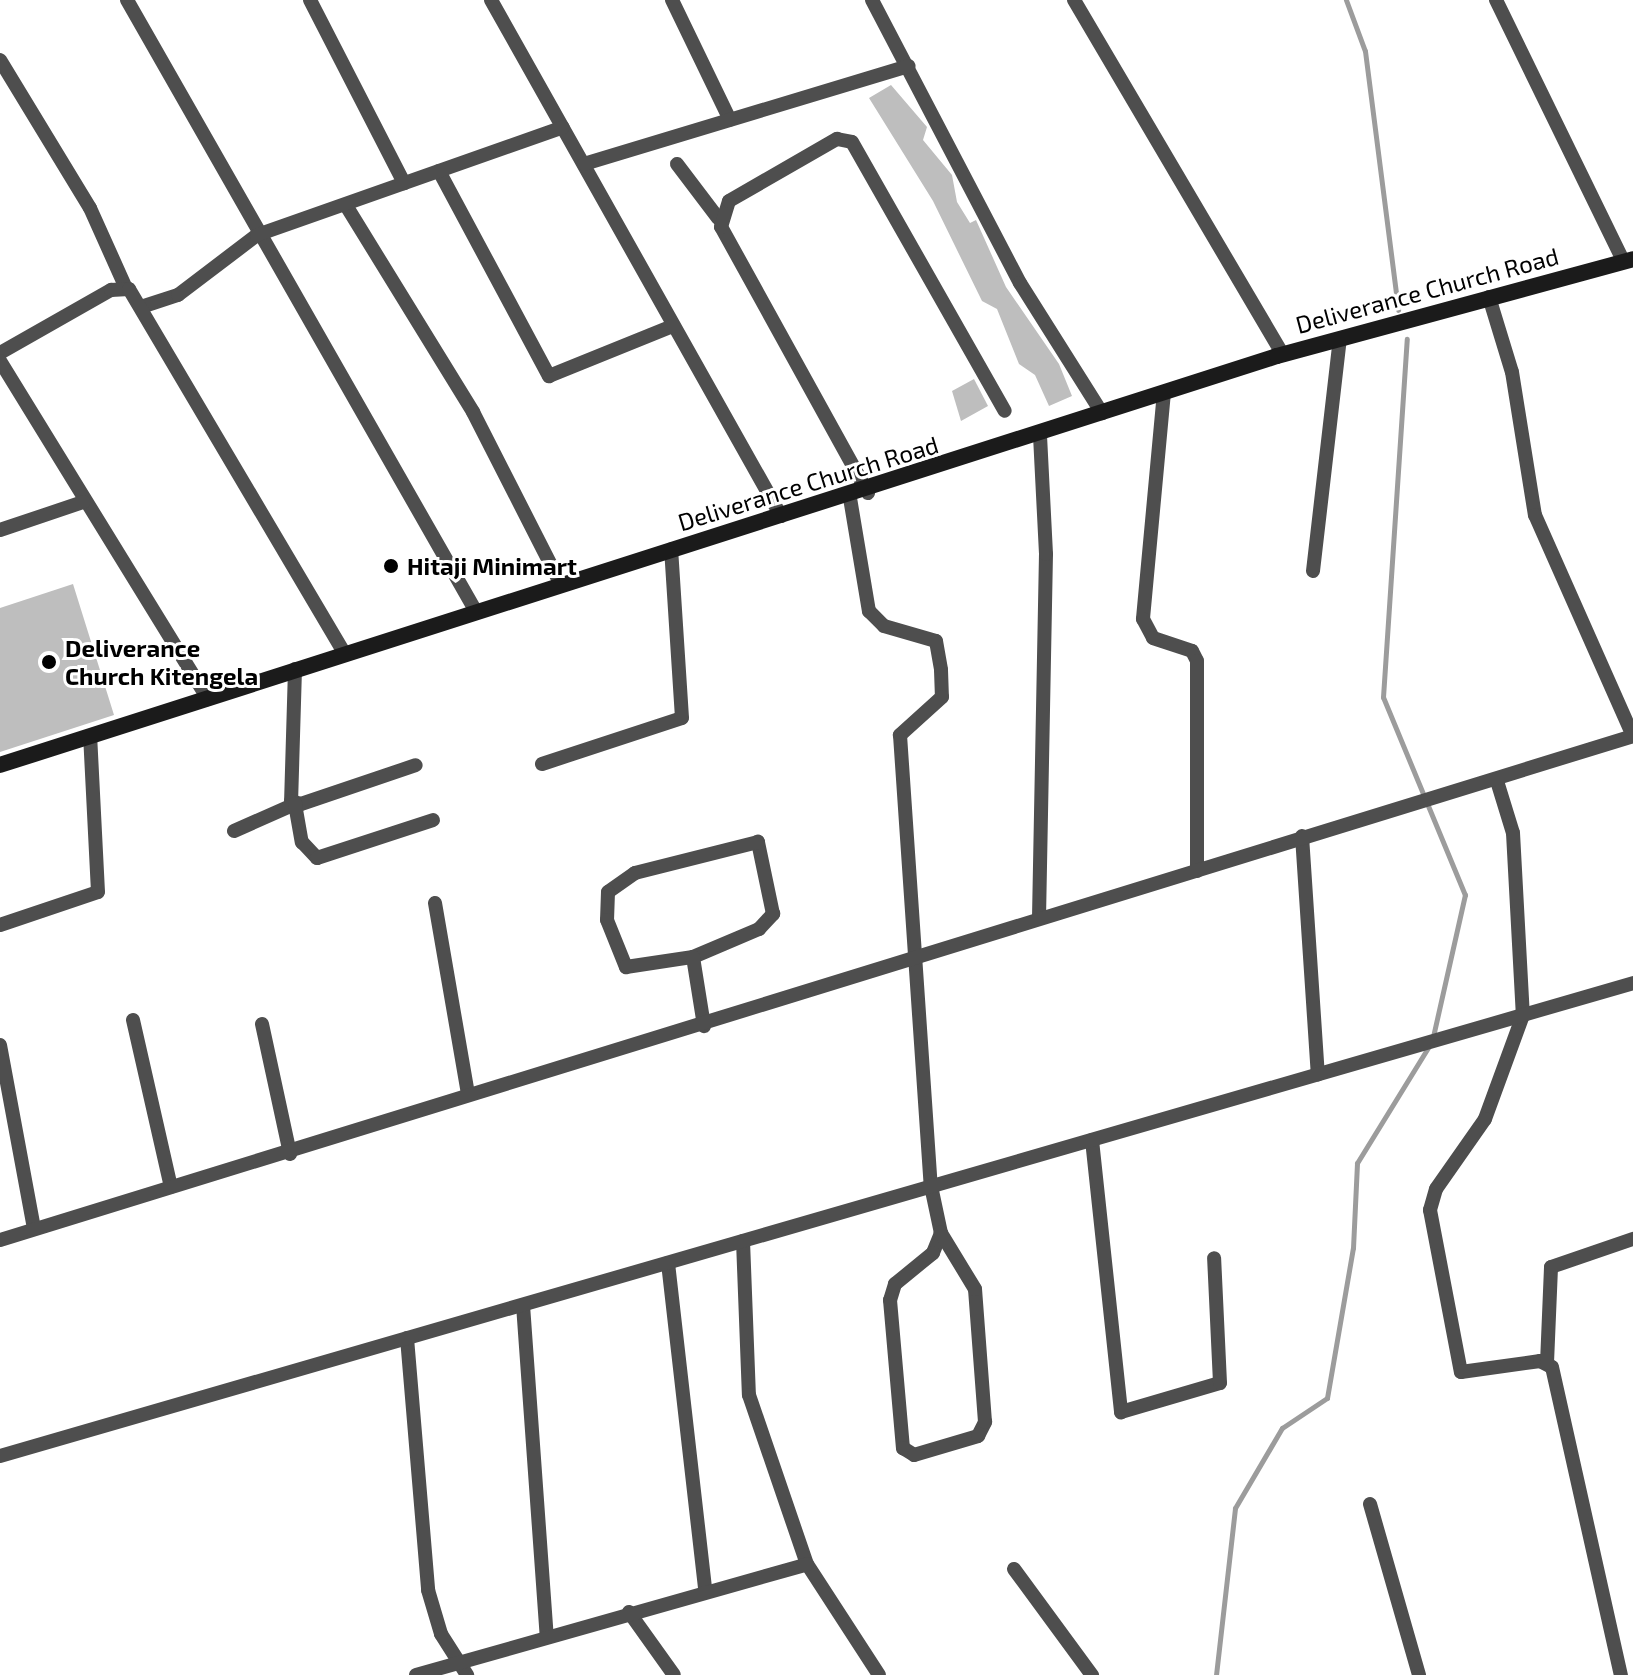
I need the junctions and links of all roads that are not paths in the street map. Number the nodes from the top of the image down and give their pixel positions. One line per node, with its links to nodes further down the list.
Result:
1 (127, 0): 18 (street)
2 (310, 0): 15 (street)
3 (491, 0): 11 (street)
4 (672, 0): 10 (street)
5 (872, 0): 9 (street)
6 (1074, 0): 26 (street)
7 (1496, 0): 19 (street)
8 (0, 60): 20 (street)
9 (909, 66): 10 (street); 30 (street)
10 (730, 120): 12 (street)
11 (563, 127): 12 (street); 14 (street)
12 (584, 164): 23 (street)
13 (677, 164): 17 (street)
14 (439, 171): 15 (street); 23 (street)
15 (404, 183): 16 (street)
16 (347, 207): 18 (street); 39 (street)
17 (718, 218): 29 (street); 32 (street)
18 (257, 235): 22 (street); 40 (street)
19 (1628, 260): 21 (street, Deliverance Church Road)
20 (125, 286): 22 (street); 25 (street)
21 (1489, 297): 24 (street, Deliverance Church Road); 45 (street)
22 (141, 307): 41 (street)
23 (673, 326): 35 (street)
24 (1340, 339): 26 (street, Deliverance Church Road); 38 (street)
25 (0, 353)
26 (1283, 355): 28 (street, Deliverance Church Road)
27 (0, 361): 34 (street)
28 (1164, 392): 30 (street, Deliverance Church Road); 54 (street)
29 (1005, 411)
30 (1102, 413): 31 (street, Deliverance Church Road)
31 (1040, 434): 32 (street, Deliverance Church Road); 56 (street)
32 (868, 493): 33 (street, Deliverance Church Road)
33 (850, 498): 35 (street, Deliverance Church Road); 58 (street)
34 (83, 502): 36 (street); 43 (street)
35 (781, 516): 37 (street, Deliverance Church Road)
36 (0, 530)
37 (671, 549): 39 (street, Deliverance Church Road); 46 (street)
38 (1313, 571)
39 (560, 583): 40 (street, Deliverance Church Road)
40 (474, 608): 41 (street, Deliverance Church Road)
41 (344, 653): 42 (street, Deliverance Church Road)
42 (295, 669): 43 (street, Deliverance Church Road); 50 (street)
43 (208, 699): 44 (street, Deliverance Church Road)
44 (90, 736): 47 (street, Deliverance Church Road); 57 (street)
45 (1633, 736): 49 (street)
46 (542, 764)
47 (0, 765)
48 (416, 765): 50 (street)
49 (1497, 781): 53 (street); 61 (street)
50 (295, 804): 51 (street); 52 (street)
51 (433, 820)
52 (234, 831)
53 (1302, 836): 54 (street); 66 (street)
54 (1197, 871): 56 (street)
55 (435, 903): 67 (street)
56 (1039, 918): 58 (street)
57 (0, 925)
58 (916, 953): 64 (street); 70 (street)
59 (693, 957): 59 (street); 64 (street)
60 (1633, 983): 61 (street)
61 (1523, 1015): 66 (street); 81 (street)
62 (133, 1020): 71 (street)
63 (262, 1024): 69 (street)
64 (704, 1026): 67 (street)
65 (0, 1045): 72 (street)
66 (1318, 1074): 68 (street)
67 (468, 1094): 69 (street)
68 (1092, 1140): 70 (street); 77 (street)
69 (290, 1154): 71 (street)
70 (931, 1186): 73 (street); 76 (street)
71 (171, 1187): 72 (street)
72 (34, 1229): 75 (street)
73 (941, 1233): 73 (street)
74 (1633, 1239): 81 (street)
75 (0, 1240)
76 (743, 1241): 78 (street); 84 (street)
77 (1214, 1258)
78 (668, 1263): 79 (street); 86 (street)
79 (523, 1305): 80 (street); 88 (street)
80 (407, 1338): 82 (street); 89 (street)
81 (1547, 1363): 95 (street)
82 (0, 1456)
83 (1370, 1504): 94 (street)
84 (807, 1564): 86 (street); 92 (street)
85 (1014, 1569): 93 (street)
86 (705, 1590): 87 (street)
87 (629, 1612): 88 (street); 91 (street)
88 (547, 1636): 89 (street)
89 (463, 1669): 90 (street)
90 (416, 1675)
91 (674, 1675)
92 (879, 1675)
93 (1092, 1675)
94 (1419, 1675)
95 (1621, 1675)

